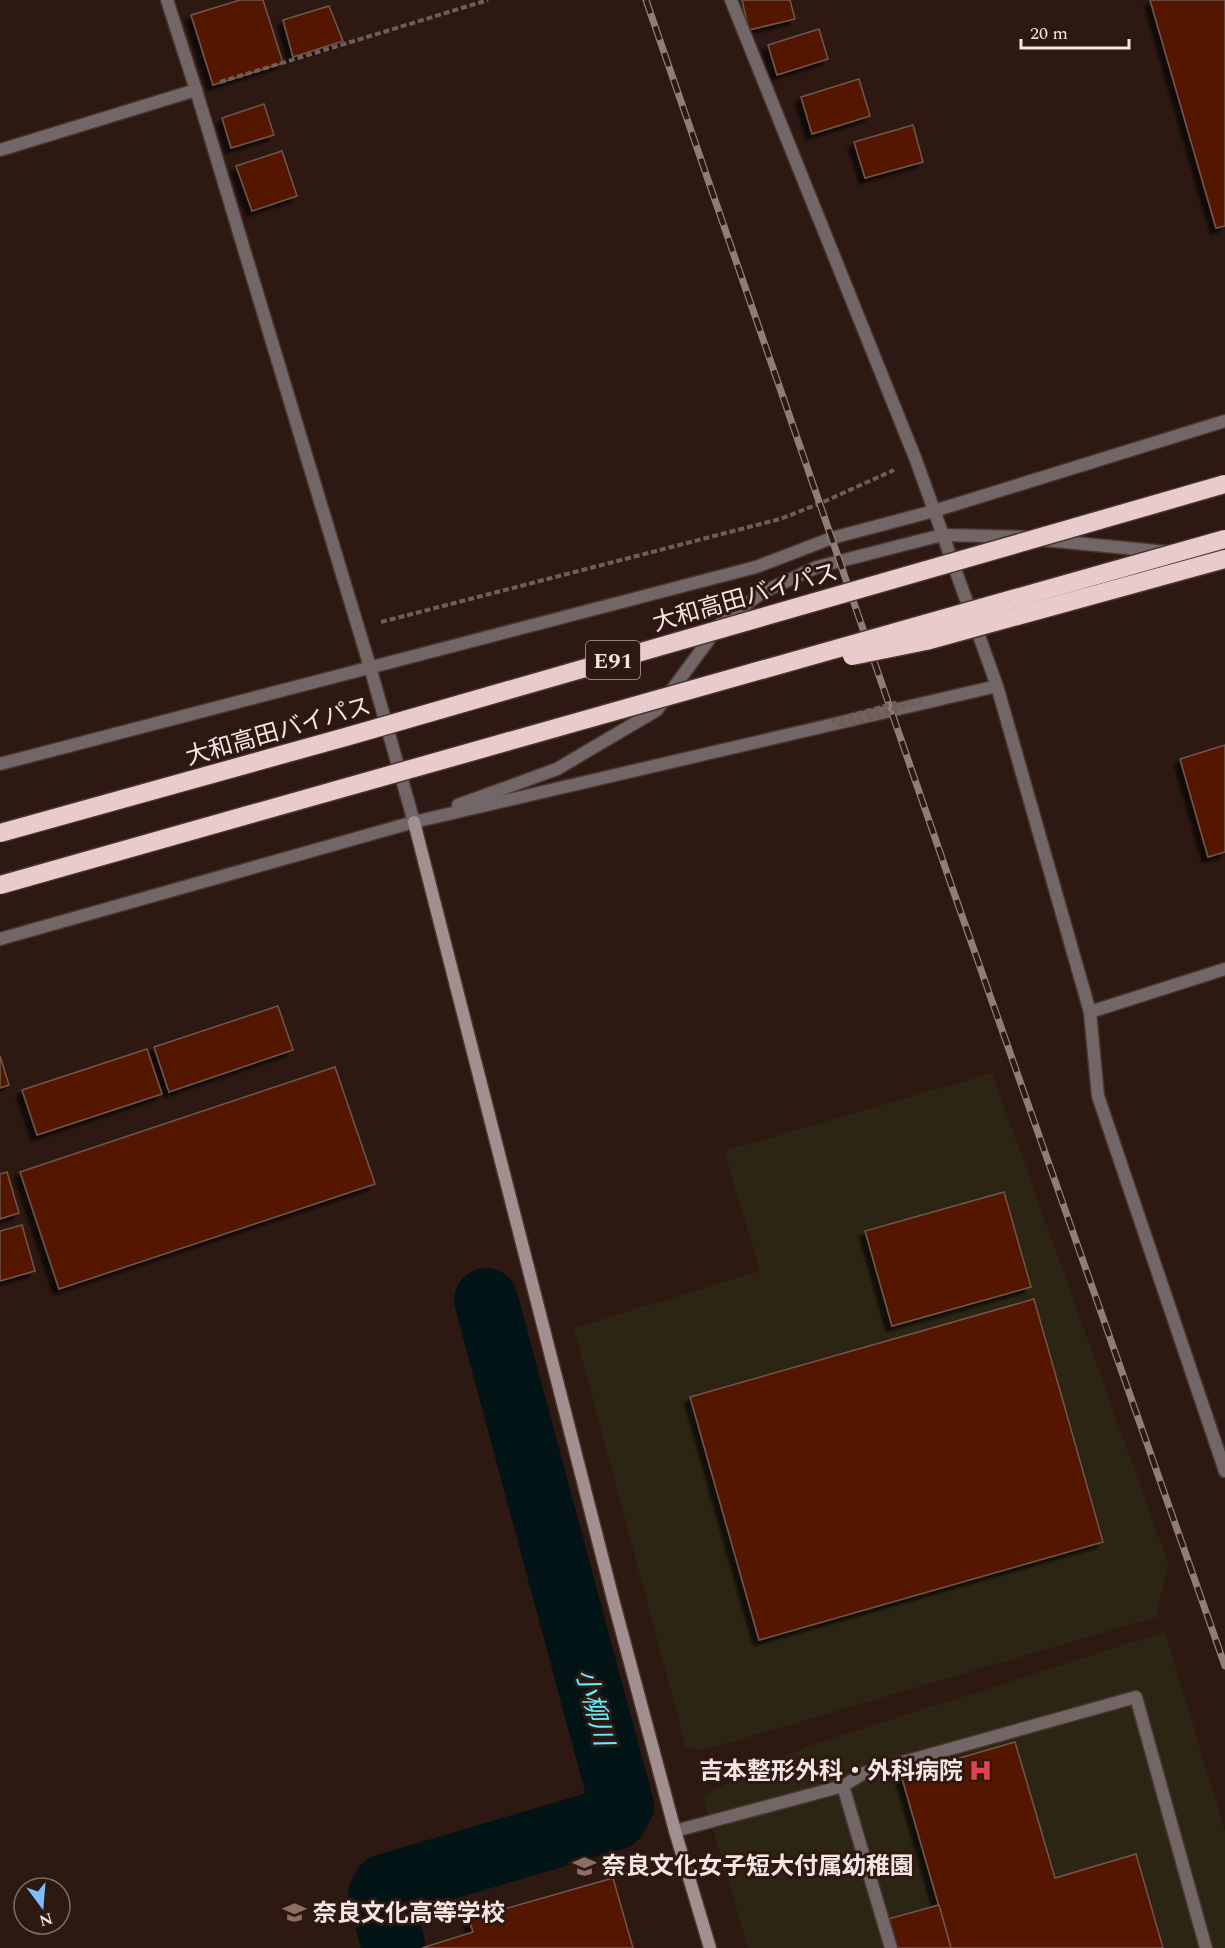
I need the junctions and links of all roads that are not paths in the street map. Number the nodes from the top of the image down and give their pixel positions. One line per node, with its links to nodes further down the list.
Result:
1 (167, 0): 3 (street)
2 (731, 0): 7 (street)
3 (196, 90): 4 (street); 11 (street)
4 (0, 150)
5 (1225, 421): 7 (street)
6 (1225, 484): 16 (highway, 大和高田バイパス / E91, bridge)
7 (934, 511): 8 (street); 11 (street)
8 (942, 536): 10 (street); 13 (street); 15 (street)
9 (1225, 539): 12 (highway, E91, bridge)
10 (1225, 558): 12 (highway, bridge)
11 (370, 667): 14 (street); 15 (street)
12 (716, 683): 17 (highway, E91, bridge)
13 (997, 686): 15 (street); 20 (street)
14 (0, 764)
15 (414, 822): 18 (street); 23 (street)
16 (0, 833)
17 (0, 885)
18 (0, 939)
19 (1225, 969): 20 (street)
20 (1090, 1012): 21 (street)
21 (1225, 1471)
22 (843, 1786): 23 (street); 25 (street); 26 (street)
23 (675, 1831): 24 (street)
24 (710, 1948)
25 (891, 1948)
26 (1206, 1948)

